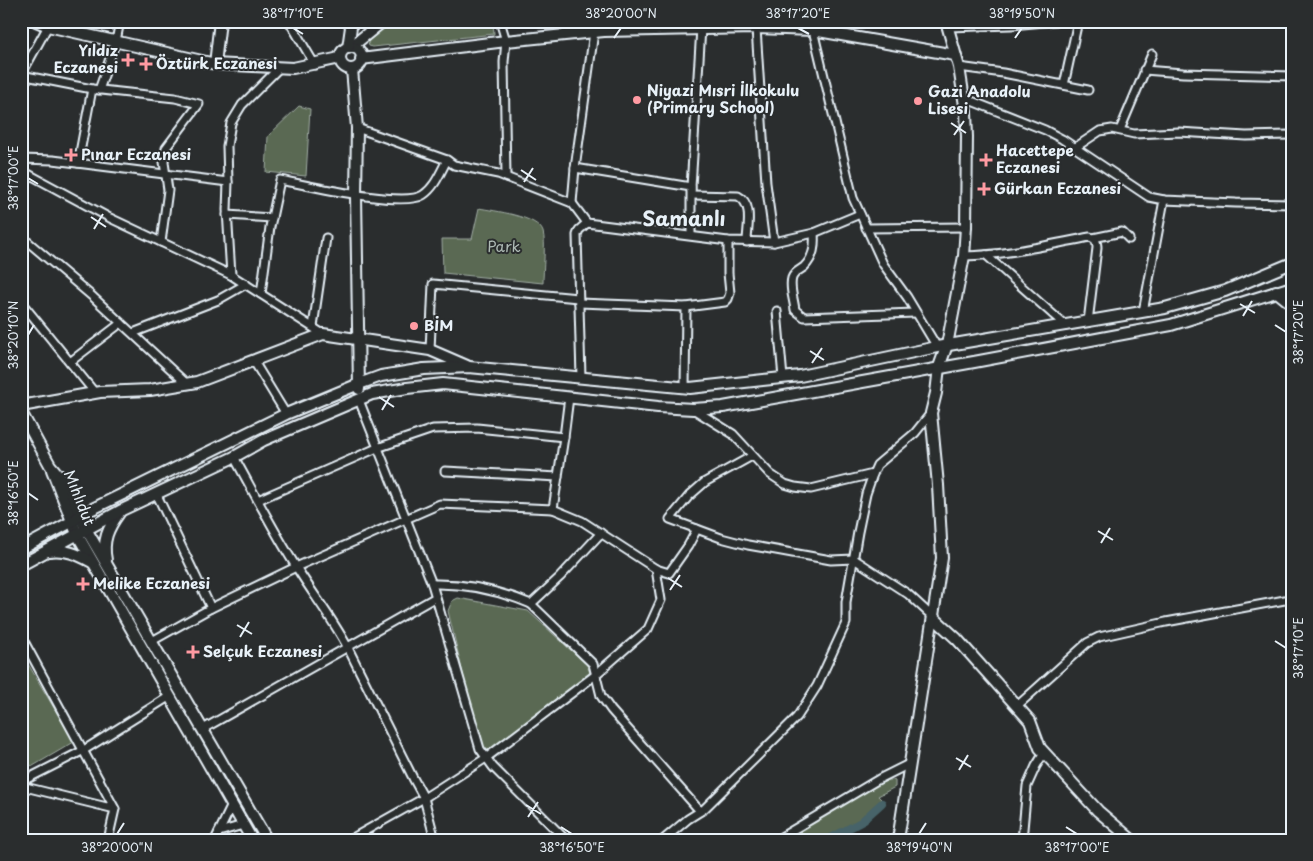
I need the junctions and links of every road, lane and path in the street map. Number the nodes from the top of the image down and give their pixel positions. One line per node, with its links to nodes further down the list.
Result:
1 (36, 21): 12 (main road)
2 (120, 21): 16 (street)
3 (220, 21): 23 (main road)
4 (289, 21): 24 (street)
5 (349, 21): 18 (main road)
6 (383, 21): 18 (main road)
7 (500, 21): 17 (street)
8 (1057, 21): 10 (street)
9 (1078, 21): 30 (street)
10 (947, 24): 20 (main road)
11 (701, 25): 14 (main road); 15 (main road); 46 (street)
12 (48, 26): 16 (main road); 31 (street)
13 (814, 26): 15 (main road); 20 (main road); 51 (street)
14 (600, 28): 17 (main road); 41 (street)
15 (756, 28): 66 (street)
16 (116, 41): 23 (main road); 31 (street)
17 (506, 41): 22 (main road); 44 (street)
18 (350, 48): 21 (main road); 22 (main road)
19 (1152, 54): 28 (street)
20 (956, 55): 25 (main road)
21 (340, 58): 24 (main road); 27 (main road)
22 (362, 59): 27 (main road)
23 (216, 64): 26 (main road)
24 (315, 65): 26 (main road)
25 (959, 67): 30 (street); 33 (main road)
26 (279, 68): 45 (street)
27 (352, 69): 34 (main road)
28 (1144, 70): 29 (street); 35 (street)
29 (1292, 76)
30 (1064, 85): 32 (street)
31 (96, 90): 40 (street); 43 (street)
32 (1088, 90)
33 (964, 98): 37 (street); 56 (main road)
34 (357, 128): 39 (street); 47 (main road)
35 (1120, 130): 36 (street); 37 (street)
36 (1292, 135)
37 (1076, 147): 48 (street)
38 (21, 158): 40 (street)
39 (447, 160): 44 (street); 47 (street)
40 (78, 163): 43 (street)
41 (575, 168): 46 (street); 49 (street)
42 (21, 170): 64 (street)
43 (166, 175): 45 (street); 64 (street)
44 (506, 177): 49 (street)
45 (228, 182): 52 (street)
46 (692, 191): 59 (street); 65 (street)
47 (356, 195): 53 (street); 88 (main road)
48 (1164, 200): 50 (street); 81 (street)
49 (572, 203): 54 (street)
50 (1292, 204)
51 (860, 214): 55 (street); 57 (street)
52 (227, 215): 53 (street); 70 (street)
53 (272, 218): 74 (street)
54 (587, 223): 59 (street); 75 (street)
55 (866, 228): 56 (street); 80 (street)
56 (966, 228): 68 (main road)
57 (814, 233): 66 (street); 80 (street)
58 (21, 236): 83 (street)
59 (691, 236): 63 (street)
60 (326, 238): 85 (street)
61 (1093, 238): 62 (street); 67 (street); 82 (street)
62 (1129, 239)
63 (728, 241): 65 (street); 78 (street)
64 (161, 242): 70 (street)
65 (747, 242): 66 (street)
66 (774, 242)
67 (986, 255): 68 (street); 84 (street)
68 (964, 256): 89 (main road)
69 (1291, 263): 81 (main road)
70 (231, 275): 71 (street)
71 (246, 284): 74 (street); 86 (street)
72 (1292, 287): 73 (main road)
73 (1276, 291): 77 (main road); 95 (main road)
74 (261, 294): 85 (street)
75 (579, 300): 78 (street); 91 (street); 96 (street)
76 (21, 302): 93 (street)
77 (1292, 304)
78 (686, 307): 100 (street)
79 (777, 311): 97 (street)
80 (915, 312): 90 (street)
81 (1143, 312): 82 (main road)
82 (1088, 322): 84 (main road)
83 (121, 323): 86 (street); 93 (street)
84 (1067, 326): 89 (main road)
85 (313, 327): 87 (street)
86 (133, 333): 98 (street)
87 (323, 334): 88 (main road); 92 (main road)
88 (358, 338): 91 (main road); 99 (main road)
89 (948, 345): 90 (main road); 95 (main road)
90 (937, 347): 97 (main road)
91 (430, 350): 94 (main road)
92 (254, 360): 98 (main road); 108 (street)
93 (70, 362): 101 (street)
94 (469, 367): 96 (main road); 99 (main road)
95 (939, 367): 105 (main road); 107 (main road)
96 (581, 377): 100 (main road)
97 (783, 378): 100 (main road)
98 (187, 384): 101 (main road)
99 (359, 384): 103 (main road); 108 (main road)
100 (685, 388)
101 (95, 393): 104 (main road)
102 (569, 396): 103 (main road); 105 (main road); 109 (street)
103 (358, 400): 110 (street); 112 (main road)
104 (21, 406)
105 (693, 409): 111 (street)
106 (21, 412): 120 (main road, Mıhlıdut)
107 (931, 413): 114 (street); 138 (main road)
108 (286, 414): 120 (main road)
109 (564, 437): 110 (street); 115 (street)
110 (377, 448): 117 (street); 121 (street)
111 (752, 456): 114 (street); 122 (street)
112 (234, 457): 116 (main road); 117 (street)
113 (445, 471): 115 (street)
114 (873, 474): 127 (street)
115 (558, 478): 118 (street)
116 (156, 493): 119 (main road); 137 (street)
117 (258, 500): 131 (street)
118 (553, 509): 121 (street); 124 (street)
119 (122, 510): 123 (main road); 130 (main road)
120 (77, 518): 123 (main road, Mıhlıdut); 125 (main road)
121 (407, 519): 131 (street); 133 (street)
122 (696, 529): 127 (street); 132 (street)
123 (81, 532): 126 (main road); 128 (main road, Mıhlıdut); 130 (main road, Mıhlıdut)
124 (601, 533): 132 (street); 136 (street)
125 (21, 549)
126 (46, 551): 128 (main road); 129 (main road)
127 (854, 559): 138 (street); 155 (street)
128 (93, 562): 143 (main road, Mıhlıdut)
129 (21, 565)
130 (107, 565): 140 (main road, Mıhlıdut)
131 (296, 567): 137 (street); 141 (street)
132 (656, 569): 142 (street)
133 (432, 584): 134 (street); 136 (street)
134 (436, 597): 141 (street); 148 (street)
135 (1290, 599): 144 (street)
136 (530, 604): 142 (street)
137 (211, 608): 140 (street)
138 (933, 617): 144 (main road); 149 (main road)
139 (21, 636): 146 (street)
140 (152, 640): 145 (main road, Mıhlıdut)
141 (347, 646): 145 (street); 152 (street)
142 (594, 676): 148 (street); 155 (street)
143 (170, 696): 146 (street); 153 (main road, Mıhlıdut)
144 (1017, 706): 147 (main road)
145 (203, 729): 161 (main road, Mıhlıdut)
146 (84, 750): 151 (street); 154 (street)
147 (1044, 753): 168 (street); 169 (main road)
148 (486, 758): 152 (street); 164 (street)
149 (909, 764): 166 (street); 167 (main road)
150 (21, 771): 151 (street)
151 (23, 783): 154 (street)
152 (424, 798): 162 (street); 163 (street)
153 (232, 805): 156 (main road, Mıhlıdut); 157 (street)
154 (115, 809): 158 (street)
155 (700, 811): 165 (street)
156 (243, 825): 157 (street); 160 (main road, Mıhlıdut)
157 (218, 832): 159 (street)
158 (108, 840)
159 (215, 840)
160 (252, 840)
161 (267, 840)
162 (349, 840)
163 (435, 840)
164 (566, 840)
165 (663, 840)
166 (776, 840)
167 (898, 840)
168 (1022, 840)
169 (1132, 840)

